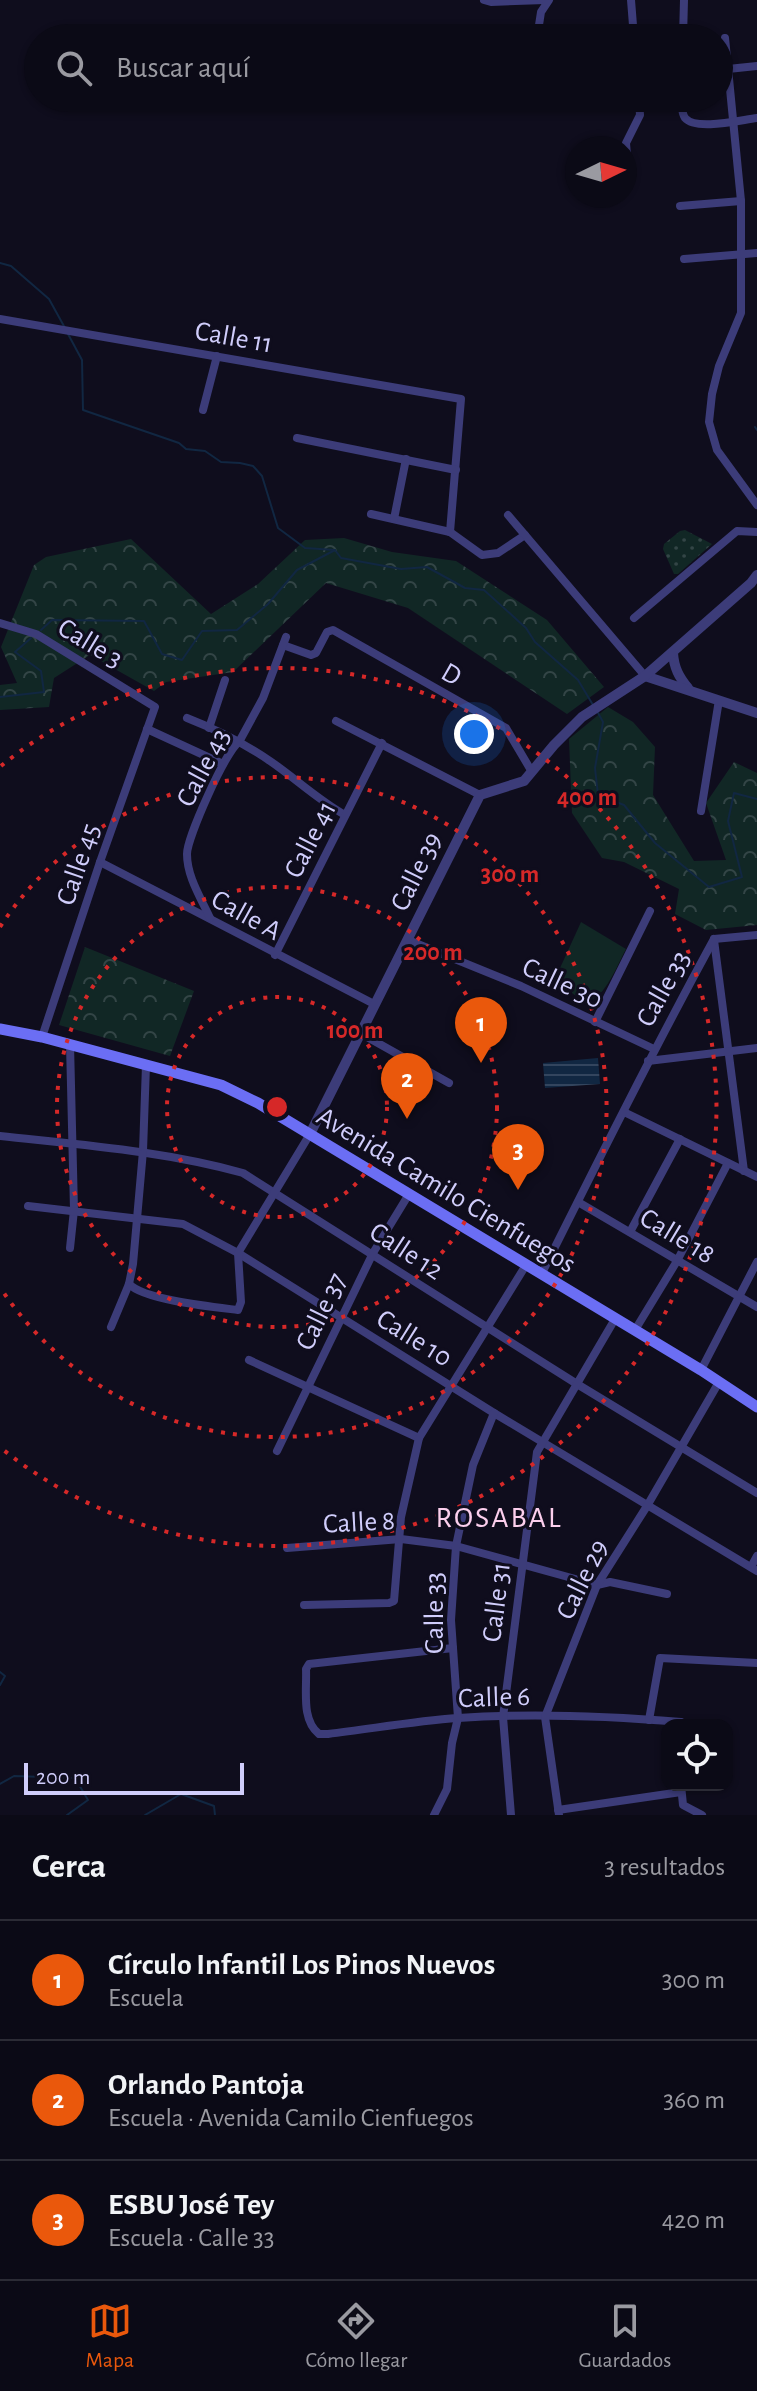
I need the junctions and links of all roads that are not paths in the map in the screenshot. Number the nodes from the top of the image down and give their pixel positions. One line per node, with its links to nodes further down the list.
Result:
1 (484, 0): 2 (street)
2 (547, 0): 5 (street)
3 (631, 0): 6 (street)
4 (684, 0): 7 (street)
5 (539, 24)
6 (633, 24)
7 (683, 24)
8 (757, 66): 9 (street)
9 (733, 68)
10 (640, 112): 15 (street)
11 (683, 112): 14 (street)
12 (731, 112): 14 (street)
13 (757, 118): 14 (street)
14 (732, 121): 16 (street)
15 (630, 136)
16 (741, 201): 17 (street); 19 (street)
17 (680, 206)
18 (757, 253): 19 (street)
19 (743, 254): 20 (street); 27 (street)
20 (684, 259)
21 (0, 319): 22 (street, Calle 11)
22 (217, 356): 23 (street); 26 (street, Calle 11)
23 (203, 410)
24 (297, 438): 25 (street)
25 (406, 459): 26 (street); 30 (street)
26 (456, 470): 31 (street)
27 (757, 505)
28 (371, 514): 30 (street)
29 (508, 515): 33 (street)
30 (394, 519): 31 (street)
31 (450, 532): 33 (street)
32 (757, 532): 35 (street)
33 (525, 535): 39 (street)
34 (757, 575): 38 (street)
35 (634, 618)
36 (0, 623): 43 (street, Calle 3)
37 (333, 630): 49 (street, Calle 43); 52 (street, D)
38 (673, 653): 39 (street); 41 (street)
39 (645, 676): 41 (street); 52 (street)
40 (225, 680): 47 (street)
41 (689, 690): 42 (street)
42 (719, 700): 44 (street); 54 (street)
43 (155, 707): 48 (street, Calle 45)
44 (757, 713)
45 (187, 718): 47 (street)
46 (336, 721): 50 (street)
47 (209, 728): 49 (street)
48 (147, 729): 51 (street); 56 (street, Calle 45)
49 (239, 742): 51 (street, Calle 43); 55 (street)
50 (382, 743): 53 (street); 55 (street, Calle 41)
51 (223, 764): 58 (street, Calle 43)
52 (532, 772): 53 (street)
53 (480, 795): 61 (street, Calle 39)
54 (701, 811)
55 (345, 815): 62 (street, Calle 41)
56 (100, 862): 58 (street, Calle A); 67 (street, Calle 45)
57 (650, 911): 64 (street)
58 (210, 918): 62 (street, Calle A)
59 (757, 935): 60 (street)
60 (714, 939): 70 (street, Calle 33); 71 (street)
61 (408, 940): 63 (street, Calle 39); 64 (street, Calle 30)
62 (275, 955): 63 (street, Calle A)
63 (374, 1004): 66 (street, Calle 39)
64 (595, 1022): 70 (street, Calle 30)
65 (0, 1029): 67 (main road, Avenida Camilo Cienfuegos)
66 (360, 1033): 74 (street); 76 (street, Calle 39)
67 (42, 1037): 68 (main road, Avenida Camilo Cienfuegos)
68 (70, 1044): 73 (main road, Avenida Camilo Cienfuegos); 79 (street)
69 (757, 1048): 71 (street)
70 (654, 1049): 72 (street, Calle 33)
71 (727, 1052): 72 (street); 82 (street)
72 (648, 1061): 75 (street, Calle 33)
73 (146, 1065): 76 (main road, Avenida Camilo Cienfuegos); 80 (street)
74 (449, 1083)
75 (624, 1112): 78 (street); 86 (street, Calle 33)
76 (310, 1134): 84 (street, Calle 39); 85 (main road, Avenida Camilo Cienfuegos)
77 (0, 1136): 79 (street, Calle 12)
78 (680, 1139): 81 (street); 90 (street)
79 (73, 1144): 80 (street, Calle 12); 88 (street)
80 (143, 1151): 84 (street, Calle 12); 89 (street)
81 (728, 1163): 82 (street); 94 (street)
82 (744, 1171): 83 (street)
83 (757, 1177)
84 (273, 1191): 92 (street, Calle 39); 93 (street, Calle 12)
85 (409, 1194): 93 (street, Calle 37); 96 (main road, Avenida Camilo Cienfuegos)
86 (578, 1202): 90 (street, Calle 18); 97 (street, Calle 33)
87 (28, 1206): 88 (street, Calle 10)
88 (74, 1210): 89 (street, Calle 10); 91 (street)
89 (136, 1218): 92 (street, Calle 10); 98 (street)
90 (630, 1232): 94 (street, Calle 18)
91 (70, 1248)
92 (238, 1253): 98 (street); 101 (street, Calle 10)
93 (373, 1253): 101 (street, Calle 37); 103 (street, Calle 12)
94 (677, 1261): 99 (street, Calle 18); 105 (street)
95 (757, 1262): 99 (street)
96 (526, 1265): 97 (main road, Avenida Camilo Cienfuegos); 103 (street)
97 (542, 1273): 102 (main road, Avenida Camilo Cienfuegos)
98 (129, 1284): 104 (street)
99 (740, 1297): 100 (street, Calle 18); 107 (street)
100 (757, 1307)
101 (341, 1316): 110 (street, Calle 10); 111 (street, Calle 37)
102 (615, 1319): 105 (main road, Avenida Camilo Cienfuegos); 109 (street, Calle 31)
103 (486, 1326): 109 (street, Calle 12); 110 (street)
104 (111, 1327)
105 (635, 1330): 107 (main road, Avenida Camilo Cienfuegos)
106 (249, 1360): 111 (street)
107 (701, 1370): 108 (main road, Avenida Camilo Cienfuegos)
108 (719, 1382): 112 (main road, Avenida Camilo Cienfuegos); 116 (street, Calle 29)
109 (577, 1384): 115 (street, Calle 31); 116 (street, Calle 12)
110 (450, 1385): 113 (street, Calle 10); 114 (street)
111 (307, 1387): 114 (street); 117 (street, Calle 37)
112 (757, 1407)
113 (494, 1413): 115 (street, Calle 10); 121 (street, Calle 33)
114 (419, 1438): 120 (street)
115 (543, 1443): 119 (street, Calle 10); 124 (street, Calle 31)
116 (680, 1446): 118 (street, Calle 12); 119 (street, Calle 29)
117 (277, 1451)
118 (757, 1493)
119 (647, 1506): 125 (street, Calle 10); 126 (street, Calle 29)
120 (401, 1539): 121 (street, Calle 8); 122 (street, Calle 8); 128 (street)
121 (456, 1546): 124 (street, Calle 8); 129 (street, Calle 33)
122 (287, 1548)
123 (757, 1556): 125 (street)
124 (522, 1565): 126 (street, Calle 8); 131 (street, Calle 31)
125 (754, 1569)
126 (597, 1585): 127 (street, Calle 8); 132 (street, Calle 29)
127 (667, 1594)
128 (304, 1605)
129 (453, 1648): 133 (street, Calle 33); 133 (street, Calle 6)
130 (757, 1663): 134 (street)
131 (503, 1717): 132 (street, Calle 6); 133 (street, Calle 6); 140 (street, Calle 31)
132 (545, 1717): 134 (street, Calle 6); 138 (street, Calle 29)
133 (458, 1718): 139 (street, Calle 33)
134 (649, 1720): 135 (street, Calle 6)
135 (661, 1722)
136 (666, 1791): 138 (street)
137 (681, 1791): 141 (street)
138 (559, 1813)
139 (434, 1815)
140 (511, 1815)
141 (702, 1815)

